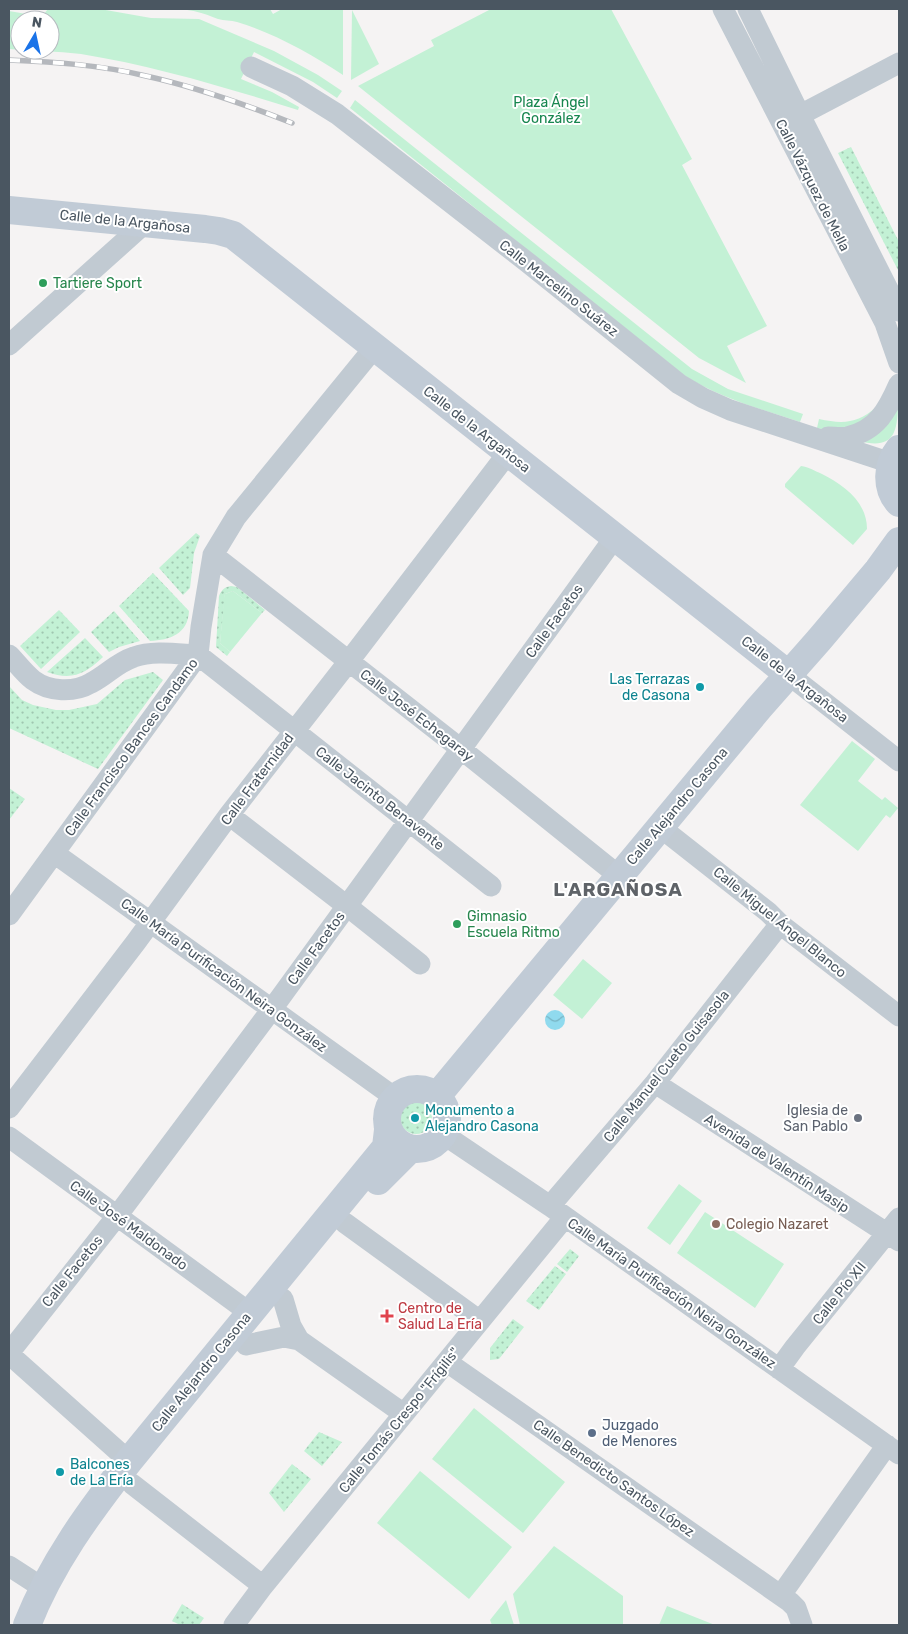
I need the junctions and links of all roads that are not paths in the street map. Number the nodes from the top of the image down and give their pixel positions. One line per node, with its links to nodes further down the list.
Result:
1 (723, 9): 11 (street, Calle Vázquez de Mella)
2 (748, 9): 5 (street, Calle Vázquez de Mella)
3 (899, 63): 5 (street)
4 (251, 67): 13 (street, Calle Marcelino Suárez)
5 (800, 116): 8 (street, Calle Vázquez de Mella)
6 (9, 210): 7 (main road, Calle de la Argañosa)
7 (144, 224): 9 (street); 10 (main road, Calle de la Argañosa)
8 (899, 311)
9 (9, 345)
10 (374, 348): 14 (main road, Calle de la Argañosa); 19 (street, Calle Francisco Bances Candamo)
11 (899, 363)
12 (899, 384): 13 (street)
13 (805, 435): 15 (street, Calle Marcelino Suárez)
14 (508, 452): 17 (main road, Calle de la Argañosa); 23 (street, Calle Fraternidad)
15 (895, 456): 16 (main road)
16 (899, 503)
17 (615, 537): 24 (main road, Calle de la Argañosa); 26 (street, Calle Facetos)
18 (899, 541): 20 (main road, Calle Alejandro Casona)
19 (213, 555): 22 (street, Calle Francisco Bances Candamo); 23 (street, Calle José Echegaray)
20 (888, 567): 24 (main road, Calle Alejandro Casona)
21 (9, 655): 22 (street)
22 (198, 655): 25 (street, Calle Jacinto Benavente); 31 (street, Calle Francisco Bances Candamo)
23 (349, 662): 25 (street, Calle Fraternidad); 26 (street, Calle José Echegaray)
24 (788, 674): 27 (street, Calle de la Argañosa); 30 (main road, Calle Alejandro Casona)
25 (294, 730): 28 (street, Calle Fraternidad); 29 (street, Calle Jacinto Benavente)
26 (461, 749): 29 (street, Calle Facetos); 32 (street, Calle José Echegaray)
27 (899, 761)
28 (229, 815): 34 (street); 36 (street, Calle Fraternidad)
29 (408, 821): 33 (street, Calle Jacinto Benavente); 34 (street, Calle Facetos)
30 (660, 827): 32 (main road, Calle Alejandro Casona); 37 (street, Calle Miguel Ángel Blanco)
31 (54, 853): 35 (street, Calle Francisco Bances Candamo); 36 (street, Calle María Purificación Neira González)
32 (619, 876): 42 (main road, Calle Alejandro Casona)
33 (491, 886)
34 (347, 906): 38 (street); 39 (street, Calle Facetos)
35 (9, 915)
36 (150, 922): 39 (street, Calle María Purificación Neira González); 44 (street, Calle Fraternidad)
37 (780, 924): 40 (street, Calle Miguel Ángel Blanco); 41 (street, Calle Manuel Cueto Guisasola)
38 (420, 964)
39 (272, 1009): 43 (street, Calle María Purificación Neira González); 50 (street, Calle Facetos)
40 (899, 1016)
41 (655, 1083): 49 (street, Calle Manuel Cueto Guisasola); 52 (street, Avenida de Valentín Masip)
42 (437, 1096): 43 (main road); 46 (main road)
43 (394, 1097): 45 (main road)
44 (9, 1108)
45 (388, 1130): 48 (main road); 54 (main road, Calle Alejandro Casona)
46 (443, 1134): 48 (main road); 49 (street, Calle María Purificación Neira González)
47 (9, 1137): 50 (street, Calle José Maldonado)
48 (410, 1148): 51 (main road, Calle Alejandro Casona)
49 (558, 1211): 55 (street, Calle Tomás Crespo "Frígilis"); 60 (street, Calle María Purificación Neira González)
50 (117, 1216): 54 (street, Calle José Maldonado); 58 (street, Calle Facetos)
51 (345, 1223): 53 (main road, Calle Alejandro Casona); 55 (street)
52 (895, 1231): 60 (street, Calle Pío XII)
53 (283, 1299): 56 (street); 57 (main road, Calle Alejandro Casona)
54 (250, 1313): 63 (main road, Calle Alejandro Casona)
55 (480, 1321): 59 (street, Calle Tomás Crespo "Frígilis")
56 (298, 1340): 57 (street); 61 (street)
57 (246, 1345): 63 (main road, Calle Alejandro Casona)
58 (9, 1353): 63 (street)
59 (447, 1362): 61 (street, Calle Tomás Crespo "Frígilis"); 67 (street, Calle Benedicto Santos López)
60 (780, 1369): 62 (street, Calle María Purificación Neira González)
61 (404, 1414): 65 (street, Calle Tomás Crespo "Frígilis")
62 (893, 1449): 67 (street)
63 (131, 1472): 65 (street); 66 (main road, Calle Alejandro Casona); 69 (main road, Calle Alejandro Casona)
64 (9, 1566): 66 (street)
65 (263, 1586): 70 (street, Calle Tomás Crespo "Frígilis")
66 (43, 1588): 68 (main road, Calle Alejandro Casona)
67 (781, 1595): 71 (street, Calle Benedicto Santos López)
68 (27, 1625)
69 (47, 1625)
70 (234, 1625)
71 (802, 1625)

